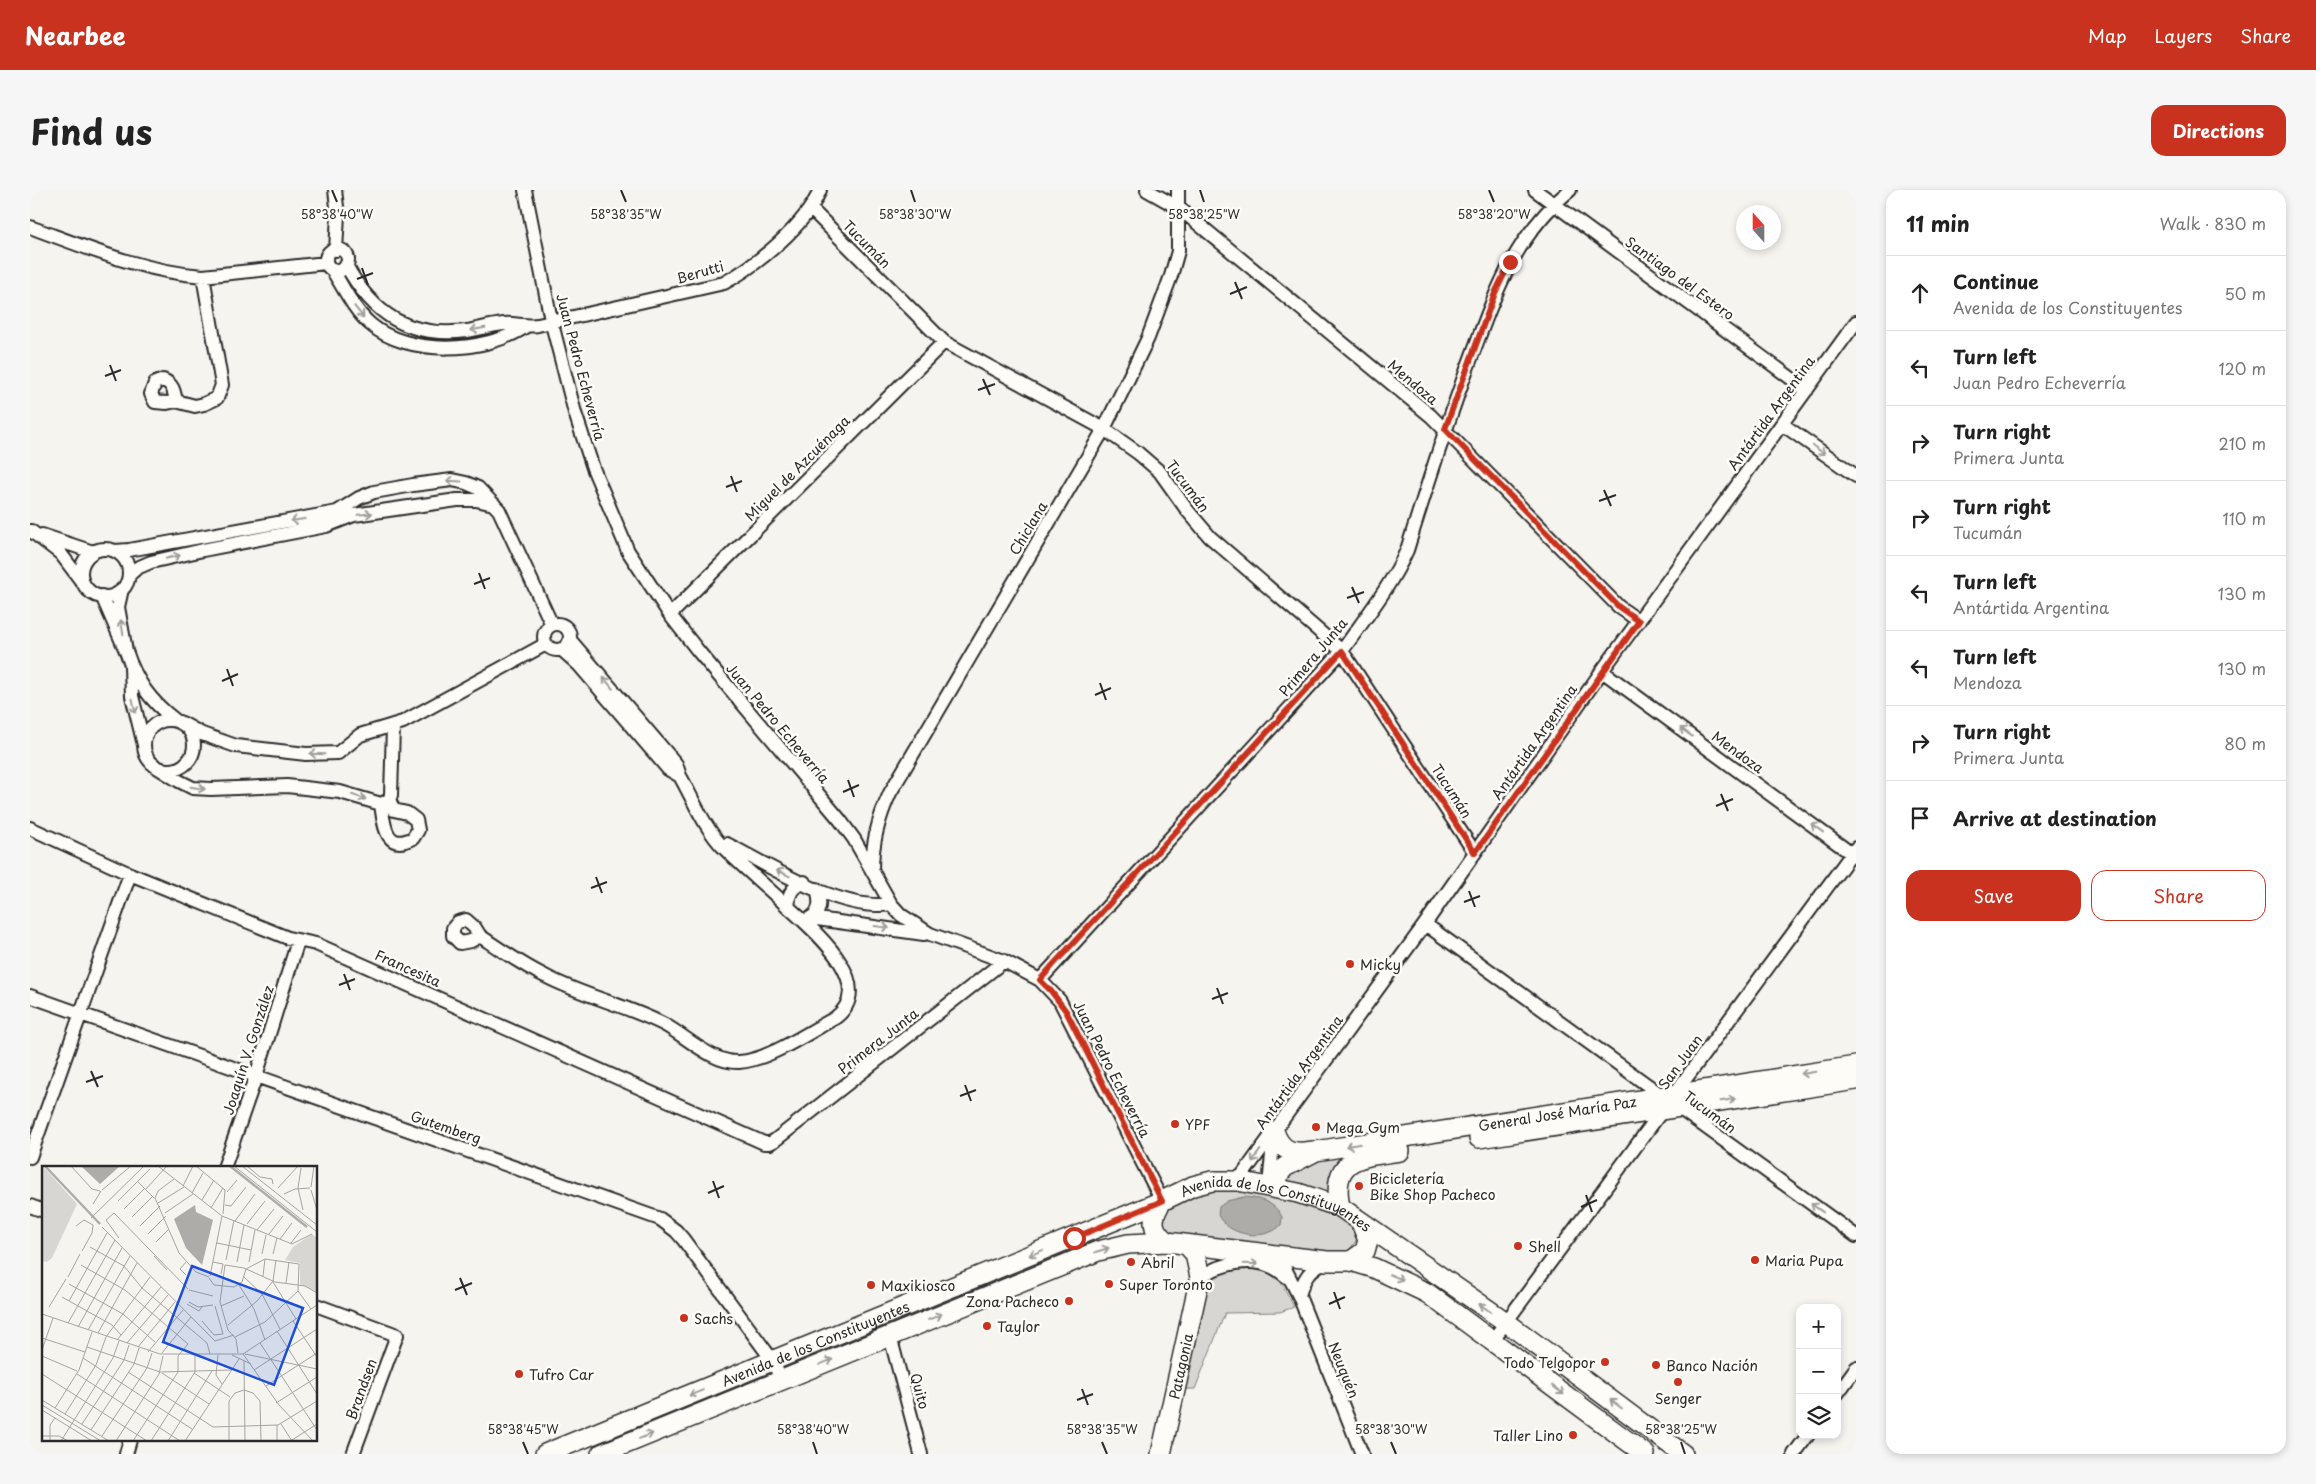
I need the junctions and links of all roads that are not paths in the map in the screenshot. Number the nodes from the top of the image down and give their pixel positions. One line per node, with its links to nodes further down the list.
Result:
1 (335, 190): 12 (street)
2 (525, 190): 16 (street, Juan Pedro Echeverría)
3 (820, 190): 9 (street, Berutti)
4 (1147, 190): 10 (street, Mendoza)
5 (1178, 190): 10 (street, Chiclana)
6 (1536, 190): 8 (street, Santiago del Estero)
7 (1570, 190): 8 (street, Primera Junta)
8 (1553, 204): 20 (street, Santiago del Estero); 24 (street, Primera Junta)
9 (811, 208): 16 (street, Berutti); 19 (street, Tucumán)
10 (1180, 208): 23 (street, Chiclana); 24 (street, Mendoza)
11 (30, 227): 15 (street)
12 (336, 250): 13 (street); 14 (street)
13 (346, 265): 14 (street); 18 (street, one-way to 13)
14 (330, 267): 15 (street); 18 (street, one-way to 18)
15 (203, 276): 21 (street)
16 (552, 320): 18 (street, Berutti); 35 (street, Juan Pedro Echeverría)
17 (1856, 322): 20 (street, Antártida Argentina)
18 (525, 327)
19 (944, 342): 23 (street, Tucumán); 35 (street, Miguel de Azcuénaga)
20 (1807, 390): 22 (street, Antártida Argentina)
21 (176, 401)
22 (1782, 424): 25 (street, one-way to 25); 36 (street, Antártida Argentina)
23 (1104, 429): 41 (street, Tucumán); 52 (street, Chiclana)
24 (1445, 429): 36 (street, Mendoza); 41 (street, Primera Junta)
25 (1856, 476)
26 (494, 504): 27 (street, one-way to 26); 27 (street, one-way to 27); 37 (street)
27 (344, 514): 29 (street, one-way to 29); 31 (street, one-way to 27)
28 (30, 531): 30 (street); 32 (street)
29 (115, 551): 30 (street); 31 (street)
30 (93, 552): 32 (street)
31 (129, 575): 33 (street)
32 (83, 584): 34 (street)
33 (122, 589): 34 (street); 40 (street, one-way to 33)
34 (102, 596): 40 (street)
35 (670, 615): 52 (street, Juan Pedro Echeverría)
36 (1639, 621): 43 (street, Antártida Argentina)
37 (552, 625): 38 (street); 39 (street)
38 (546, 644): 39 (street); 45 (street)
39 (566, 645): 49 (street)
40 (126, 651): 42 (street)
41 (1342, 651): 50 (street, Tucumán); 64 (street, Primera Junta)
42 (131, 664): 44 (street); 46 (street, one-way to 46)
43 (1602, 671): 50 (street, Antártida Argentina); 51 (street, Mendoza, one-way to 43)
44 (179, 721): 45 (street, one-way to 44); 46 (street); 47 (street)
45 (393, 727): 47 (street, one-way to 45)
46 (144, 746): 47 (street)
47 (155, 766)
48 (30, 828): 53 (street, Francesita)
49 (717, 839): 54 (street, one-way to 49); 57 (street)
50 (1475, 853): 59 (street, Antártida Argentina)
51 (1855, 853): 70 (street, San Juan)
52 (872, 870): 56 (street, Juan Pedro Echeverría)
53 (130, 874): 62 (street, Francesita); 66 (street)
54 (804, 882): 55 (street); 57 (street)
55 (818, 889): 56 (street); 58 (street)
56 (891, 904): 60 (street, Juan Pedro Echeverría)
57 (789, 908): 58 (street)
58 (807, 920): 60 (street, one-way to 60); 61 (street)
59 (1425, 924): 70 (street, Tucumán); 71 (street, Antártida Argentina)
60 (930, 934): 63 (street, Juan Pedro Echeverría)
61 (480, 936)
62 (298, 940): 68 (street, Joaquín V. González); 72 (street, Francesita)
63 (1004, 961): 64 (street, Juan Pedro Echeverría); 72 (street, Primera Junta)
64 (1040, 980): 78 (street, Juan Pedro Echeverría)
65 (30, 996): 66 (street, Gutemberg)
66 (80, 1014): 68 (street, Gutemberg); 74 (street)
67 (1856, 1066): 70 (main road, General José María Paz, one-way to 70)
68 (256, 1076): 75 (street, Joaquín V. González); 97 (street, Gutemberg)
69 (1856, 1080): 70 (main road, General José María Paz, one-way to 69)
70 (1670, 1102): 73 (main road, General José María Paz, one-way to 73); 80 (main road, General José María Paz); 83 (street, Tucumán, one-way to 70); 94 (street, San Juan)
71 (1274, 1131): 73 (main road); 76 (street, Antártida Argentina, one-way to 76); 77 (street)
72 (770, 1144)
73 (1316, 1151): 77 (main road, General José María Paz)
74 (30, 1157)
75 (225, 1166)
76 (1238, 1181): 77 (main road, Avenida de los Constituyentes); 78 (main road, Avenida de los Constituyentes)
77 (1269, 1186): 80 (main road, Avenida de los Constituyentes)
78 (1162, 1201): 84 (main road); 97 (main road, Avenida de los Constituyentes, one-way to 97)
79 (30, 1206): 81 (street)
80 (1340, 1208): 82 (main road, Avenida de los Constituyentes)
81 (42, 1210)
82 (1361, 1223): 89 (main road); 94 (main road, Avenida de los Constituyentes, one-way to 82)
83 (1856, 1236)
84 (1167, 1242): 85 (main road, Avenida de los Constituyentes); 95 (main road, Avenida de los Constituyentes, one-way to 84)
85 (1187, 1246): 86 (main road, Avenida de los Constituyentes); 90 (main road)
86 (1238, 1251): 87 (main road, Avenida de los Constituyentes); 90 (main road)
87 (1278, 1255): 88 (main road, Avenida de los Constituyentes); 91 (street, Neuquén)
88 (1327, 1261): 89 (main road, Avenida de los Constituyentes); 92 (street)
89 (1350, 1261): 96 (main road, Avenida de los Constituyentes, one-way to 96)
90 (1200, 1277): 91 (street, one-way to 91); 106 (main road, Patagonia)
91 (1292, 1281): 92 (street, Neuquén)
92 (1299, 1296): 107 (street, Neuquén)
93 (318, 1306): 102 (street, Brandsen)
94 (1506, 1322): 96 (street, San Juan); 109 (main road, Avenida de los Constituyentes, one-way to 94)
95 (890, 1336): 99 (main road, Avenida de los Constituyentes, one-way to 95); 105 (street, Quito)
96 (1492, 1341): 108 (main road, Avenida de los Constituyentes, one-way to 108)
97 (773, 1361): 99 (street, Gutemberg); 103 (main road, Avenida de los Constituyentes, one-way to 103)
98 (1856, 1368): 100 (street)
99 (781, 1380): 104 (main road, Avenida de los Constituyentes, one-way to 99)
100 (1841, 1389)
101 (1805, 1439): 110 (street)
102 (353, 1454)
103 (545, 1454)
104 (601, 1454)
105 (920, 1454)
106 (1161, 1454)
107 (1362, 1454)
108 (1645, 1454)
109 (1683, 1454)
110 (1794, 1454)

